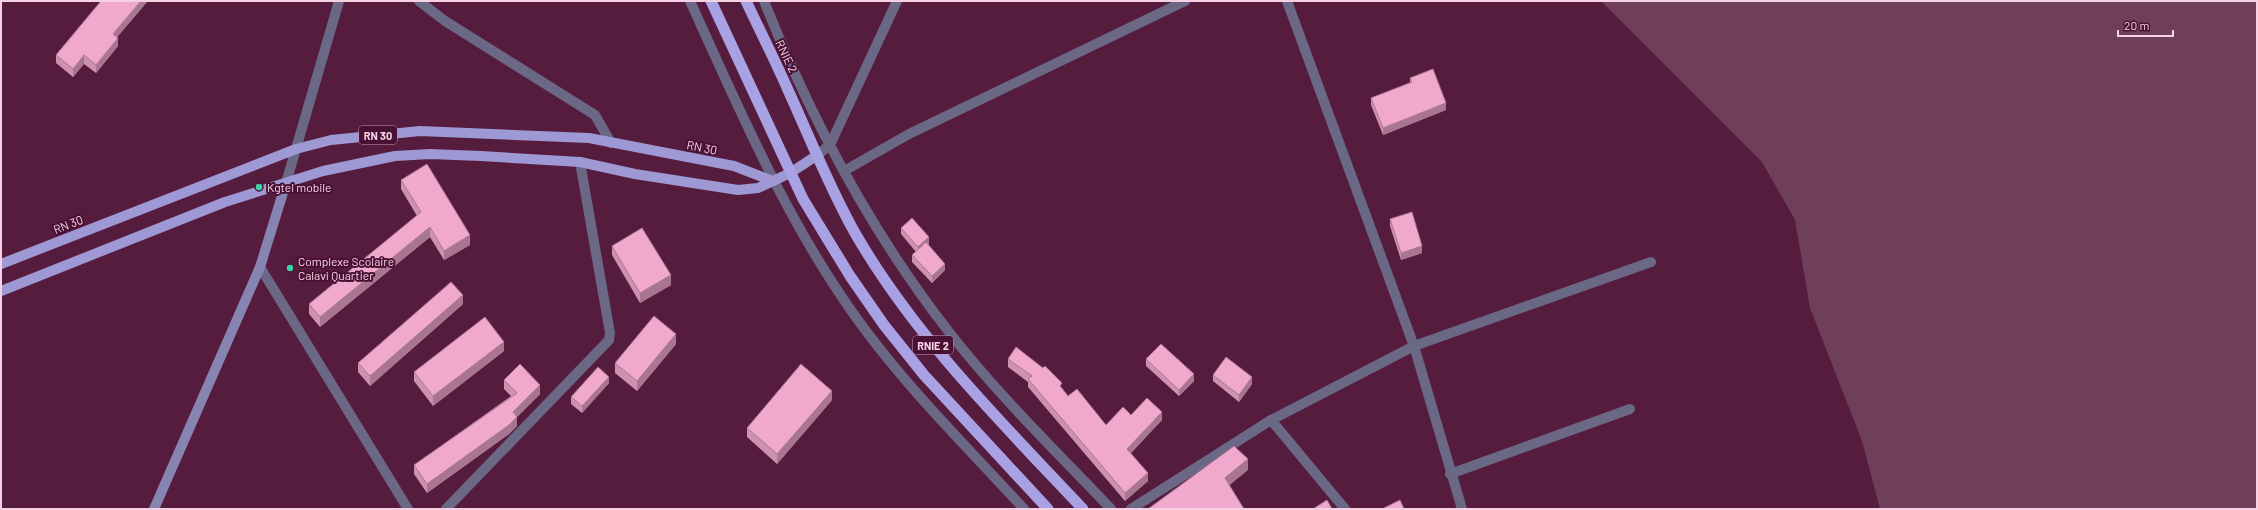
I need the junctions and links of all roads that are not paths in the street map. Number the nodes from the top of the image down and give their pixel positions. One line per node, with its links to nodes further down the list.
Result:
1 (339, 1): 12 (street)
2 (419, 1): 10 (street)
3 (690, 1): 17 (street)
4 (711, 1): 16 (highway, RNIE 2 / RNIE 2)
5 (746, 1): 13 (highway, RNIE 2 / RNIE 2)
6 (764, 1): 11 (street)
7 (897, 1): 11 (street)
8 (1185, 1): 15 (street)
9 (1287, 1): 23 (street)
10 (611, 143): 12 (main road, RN 30 / RN 30); 17 (main road, RN 30 / RN 30)
11 (830, 145): 13 (street); 15 (street)
12 (296, 149): 18 (street); 20 (main road, RN 30 / RN 30)
13 (816, 156): 16 (main road); 32 (highway, RNIE 2 / RNIE 2)
14 (580, 162): 17 (main road, RN 30); 18 (main road, RN 30); 29 (street)
15 (844, 171): 33 (street)
16 (790, 173): 17 (main road); 31 (highway, RNIE 2 / RNIE 2)
17 (773, 181): 30 (street)
18 (286, 183): 21 (main road); 22 (main road, RN 30)
19 (1652, 262): 23 (street)
20 (1, 264)
21 (260, 267): 27 (main road); 28 (street)
22 (1, 291)
23 (1414, 346): 25 (street); 26 (street)
24 (1630, 409): 26 (street)
25 (1271, 420): 34 (street); 35 (street)
26 (1450, 474): 36 (street)
27 (154, 509)
28 (408, 509)
29 (446, 509)
30 (1024, 509)
31 (1048, 509)
32 (1083, 509)
33 (1111, 509)
34 (1131, 509)
35 (1345, 509)
36 (1462, 509)

